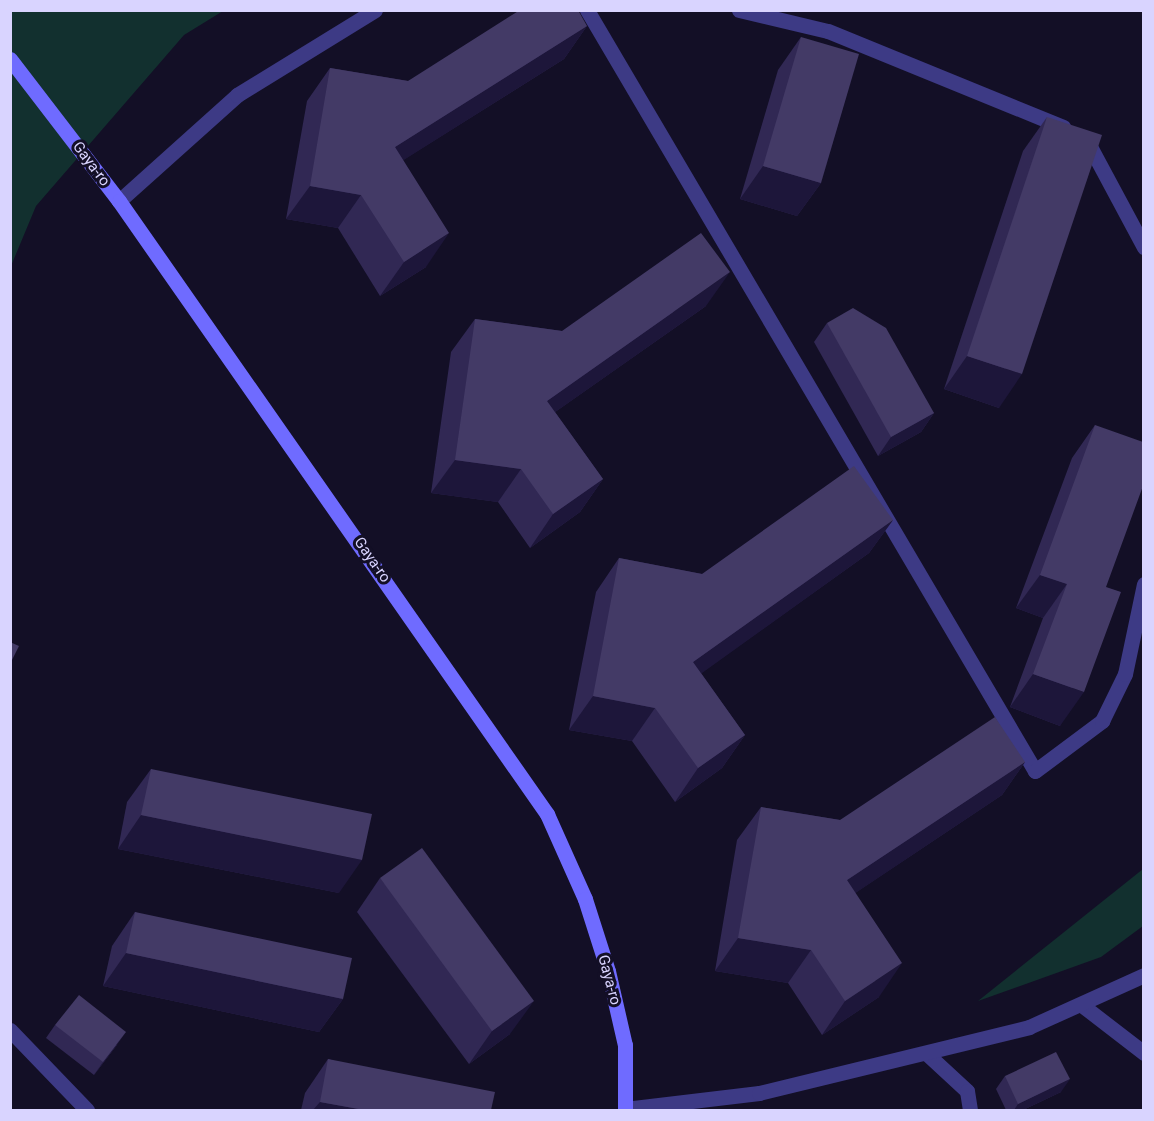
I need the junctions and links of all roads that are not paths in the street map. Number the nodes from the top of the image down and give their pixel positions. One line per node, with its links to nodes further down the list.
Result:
1 (375, 10): 5 (street)
2 (587, 10): 7 (street)
3 (739, 10): 6 (street)
4 (10, 58): 5 (street, Gaya-ro)
5 (119, 201): 14 (street, Gaya-ro)
6 (1143, 247)
7 (1143, 584)
8 (1143, 975): 9 (street)
9 (1083, 1006): 11 (street); 12 (street)
10 (10, 1030): 13 (street)
11 (926, 1053): 14 (street); 15 (street)
12 (1143, 1053)
13 (87, 1110)
14 (625, 1110)
15 (970, 1110)

